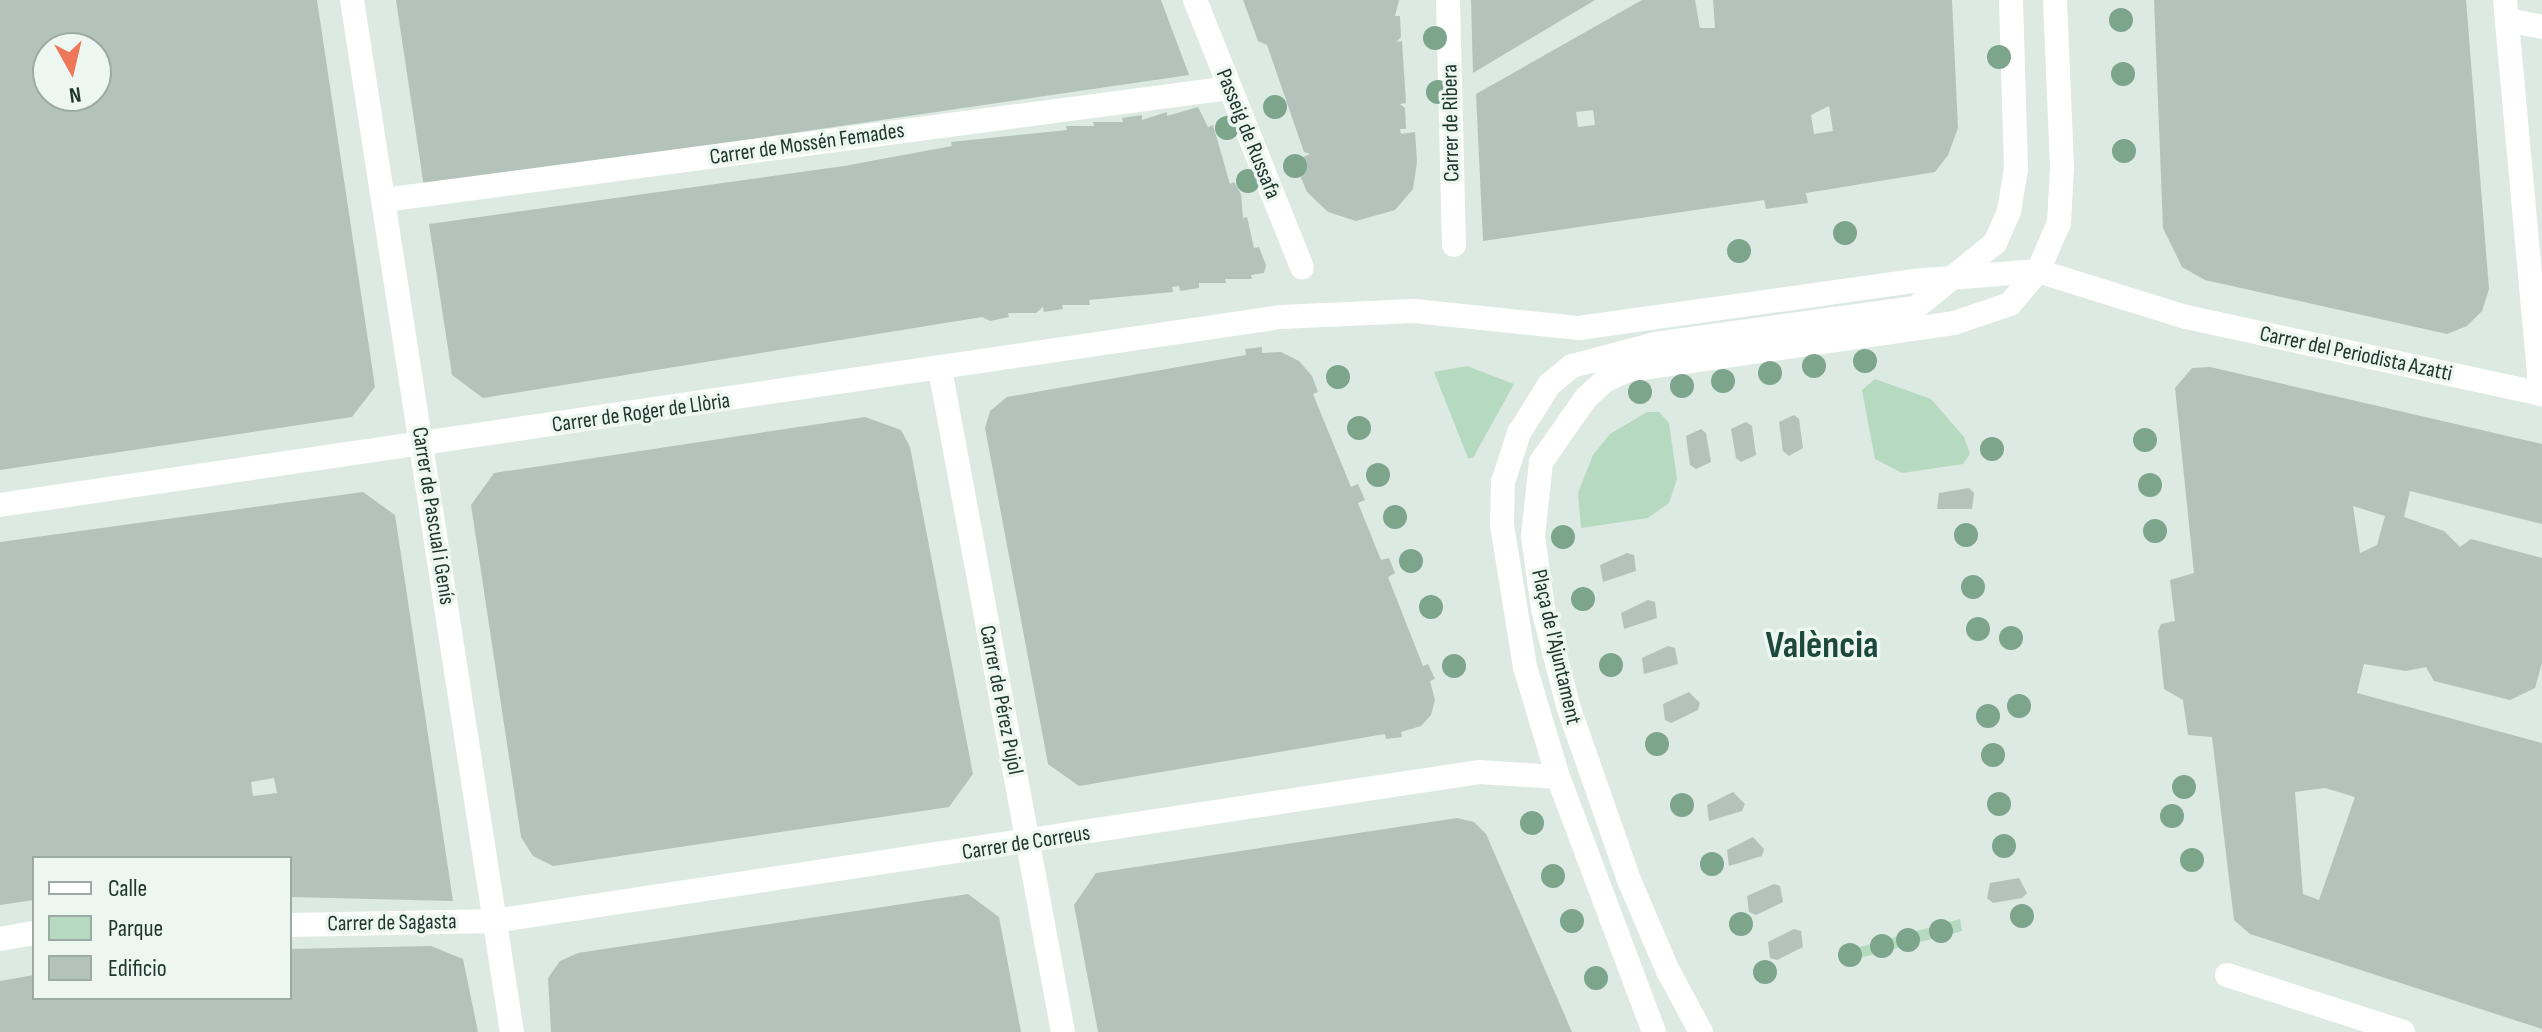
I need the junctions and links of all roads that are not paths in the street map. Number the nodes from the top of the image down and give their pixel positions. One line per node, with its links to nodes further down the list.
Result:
1 (352, 0): 9 (street, Carrer de Pascual i Genís)
2 (1195, 0): 8 (street, Passeig de Russafa)
3 (1448, 0): 10 (street, Carrer de Ribera)
4 (2011, 0): 13 (street, Plaça de l'Ajuntament)
5 (2055, 0): 12 (street, Plaça de l'Ajuntament)
6 (2506, 10): 7 (street); 15 (street)
7 (2542, 27)
8 (1229, 88): 9 (street, Carrer de Mossén Femades); 11 (street, Passeig de Russafa)
9 (384, 200): 16 (street, Carrer de Pascual i Genís)
10 (1454, 245)
11 (1302, 267)
12 (2038, 271): 13 (street); 15 (street, Carrer del Periodista Azatti); 28 (street, Plaça de l'Ajuntament)
13 (1949, 279): 14 (street, Carrer de Roger de Llòria); 18 (street, Plaça de l'Ajuntament)
14 (940, 369): 16 (street, Carrer de Roger de Llòria); 19 (street, Carrer de Pérez Pujol)
15 (2541, 394)
16 (422, 445): 17 (street, Carrer de Roger de Llòria); 20 (street, Carrer de Pascual i Genís)
17 (0, 505)
18 (1558, 777): 19 (street, Carrer de Correus); 27 (street, Plaça de l'Ajuntament)
19 (1029, 843): 20 (street, Carrer de Correus); 26 (street, Carrer de Pérez Pujol)
20 (494, 921): 21 (street, Carrer de Sagasta); 25 (street, Carrer de Pascual i Genís)
21 (292, 925)
22 (32, 933): 23 (street)
23 (0, 939)
24 (2227, 975): 29 (street)
25 (512, 1032)
26 (1063, 1032)
27 (1654, 1032)
28 (1701, 1032)
29 (2403, 1032)

